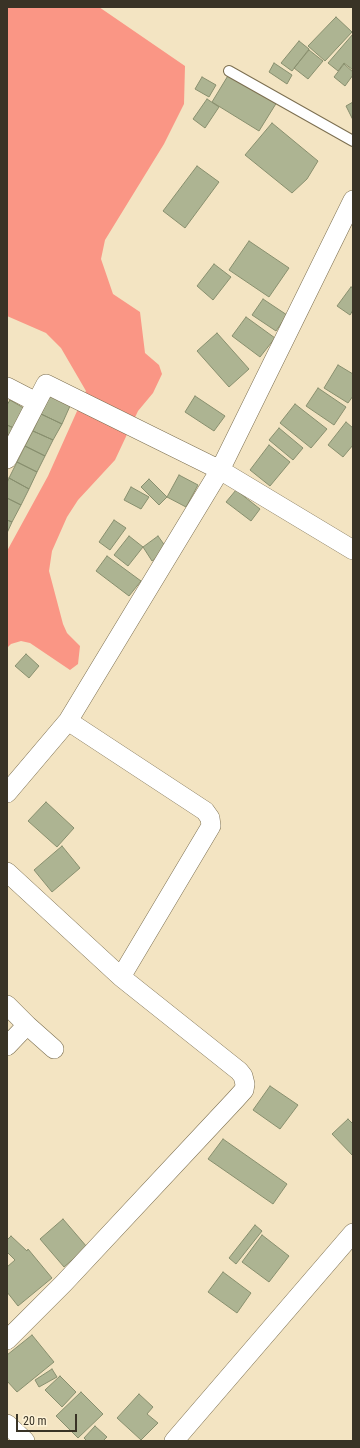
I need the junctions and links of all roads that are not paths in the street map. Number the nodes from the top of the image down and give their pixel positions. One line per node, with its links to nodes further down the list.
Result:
1 (229, 70): 2 (lane)
2 (353, 141)
3 (353, 200): 7 (street)
4 (7, 387): 5 (street)
5 (36, 402): 6 (street); 7 (street)
6 (7, 459)
7 (220, 470): 8 (street); 9 (street)
8 (353, 550)
9 (68, 721): 10 (street); 12 (street)
10 (7, 793)
11 (7, 872): 12 (street)
12 (121, 978): 18 (street)
13 (7, 1005): 14 (street)
14 (27, 1025): 15 (street); 16 (street)
15 (7, 1046)
16 (54, 1049)
17 (353, 1233): 21 (street)
18 (7, 1340)
19 (7, 1424): 20 (street)
20 (25, 1441)
21 (174, 1441)

